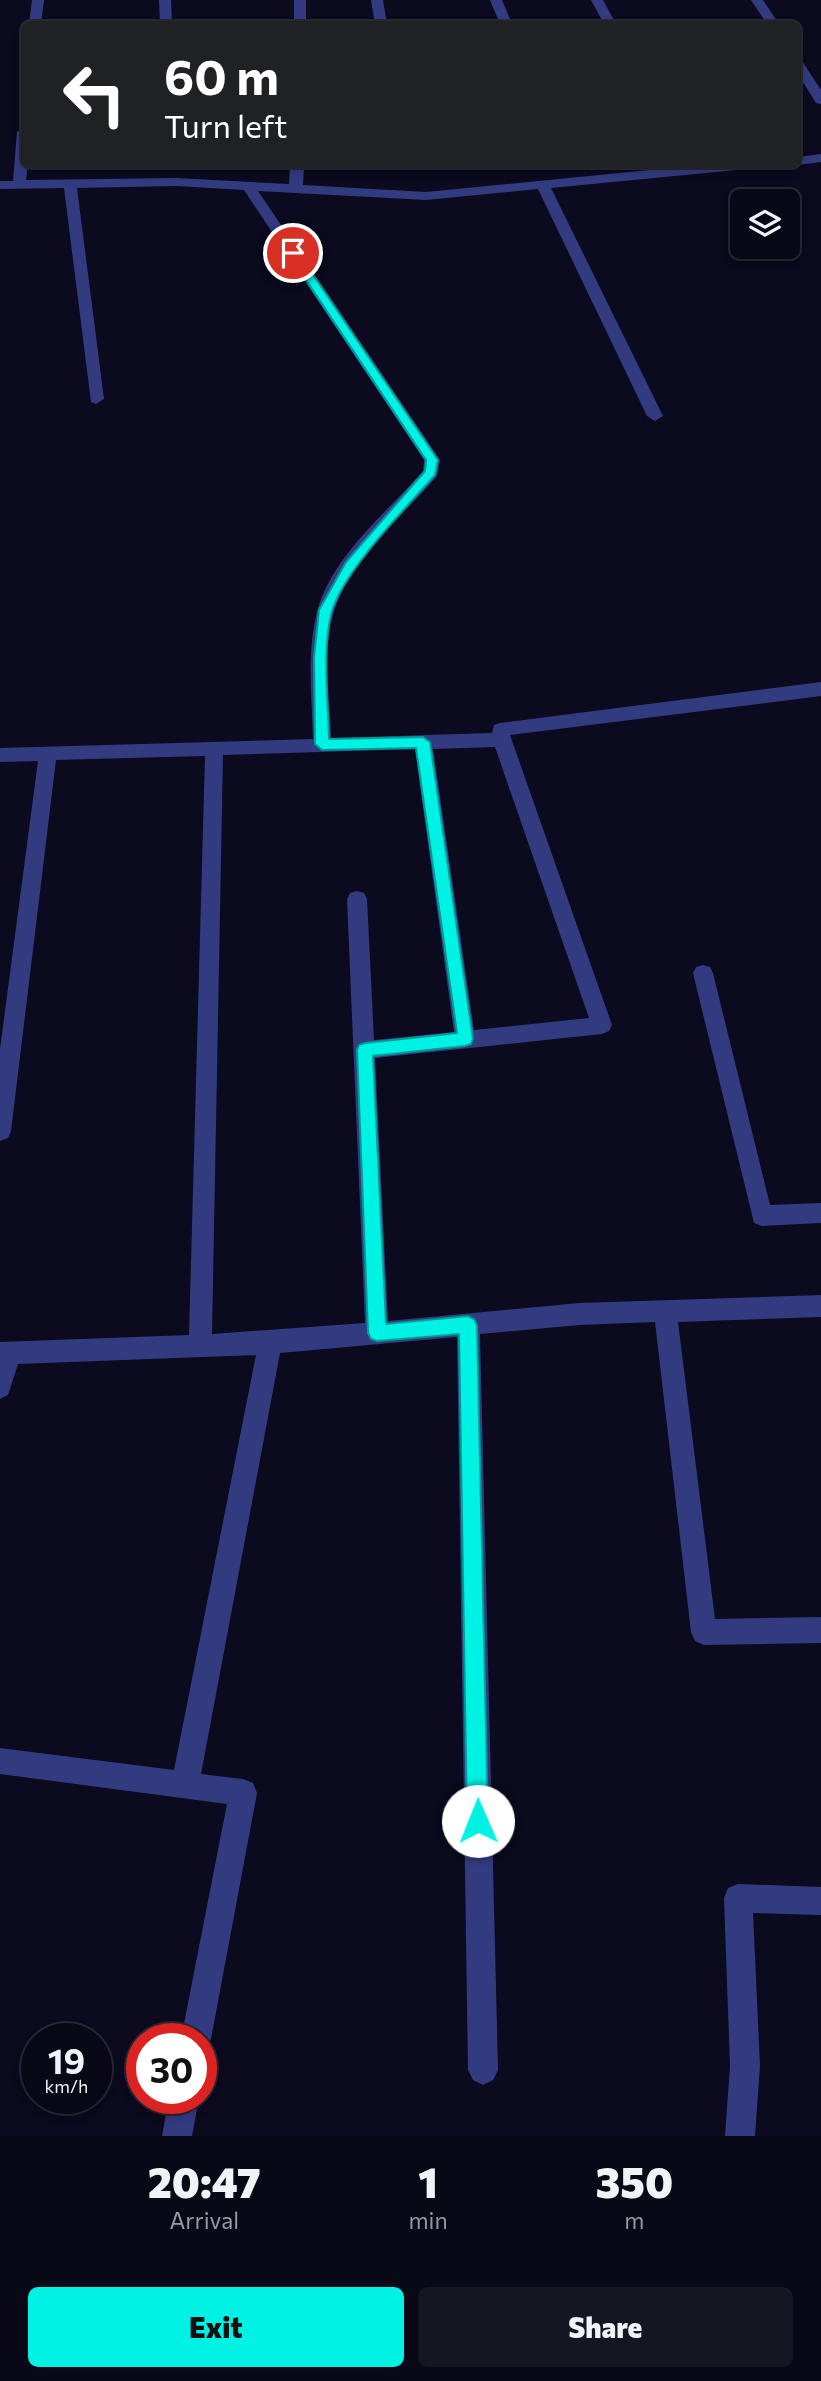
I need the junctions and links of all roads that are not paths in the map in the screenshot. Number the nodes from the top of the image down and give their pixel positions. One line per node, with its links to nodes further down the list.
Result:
1 (38, 0): 8 (street)
2 (165, 0): 9 (street)
3 (300, 0): 10 (street)
4 (377, 0): 11 (street)
5 (496, 0): 12 (street)
6 (597, 0): 13 (street)
7 (757, 0): 14 (street)
8 (35, 21)
9 (166, 21)
10 (300, 21)
11 (380, 21)
12 (505, 21)
13 (608, 21)
14 (771, 21)
15 (801, 69): 16 (street)
16 (821, 100)
17 (821, 159): 18 (street)
18 (801, 161)
19 (21, 164): 28 (street)
20 (175, 168): 24 (street)
21 (297, 168): 31 (street)
22 (568, 168): 25 (street)
23 (689, 168): 25 (street)
24 (176, 182): 26 (street); 30 (street)
25 (574, 182): 29 (street)
26 (70, 184): 28 (street); 32 (street)
27 (0, 185): 28 (street)
28 (19, 185)
29 (543, 185): 31 (street); 33 (street)
30 (248, 186): 31 (street); 37 (street)
31 (296, 188)
32 (96, 399)
33 (655, 415)
34 (821, 689): 35 (street)
35 (502, 740): 36 (street); 43 (street)
36 (423, 742): 37 (street); 43 (street)
37 (322, 744): 38 (street)
38 (214, 747): 39 (street); 52 (street)
39 (48, 753): 40 (street); 45 (street)
40 (0, 755)
41 (357, 899): 44 (street)
42 (703, 973): 46 (street)
43 (465, 1039): 44 (street)
44 (365, 1050): 50 (street)
45 (0, 1131)
46 (821, 1213)
47 (821, 1306): 48 (street)
48 (665, 1311): 49 (street); 55 (street)
49 (468, 1325): 50 (street); 60 (street)
50 (377, 1333): 51 (street)
51 (270, 1343): 52 (street); 57 (street)
52 (200, 1347): 53 (street)
53 (5, 1353): 54 (street)
54 (0, 1387)
55 (821, 1630)
56 (0, 1761): 57 (street)
57 (185, 1785): 59 (street)
58 (821, 1901): 63 (street)
59 (198, 2023)
60 (482, 2070)
61 (181, 2114): 62 (street)
62 (177, 2136)
63 (740, 2136)

